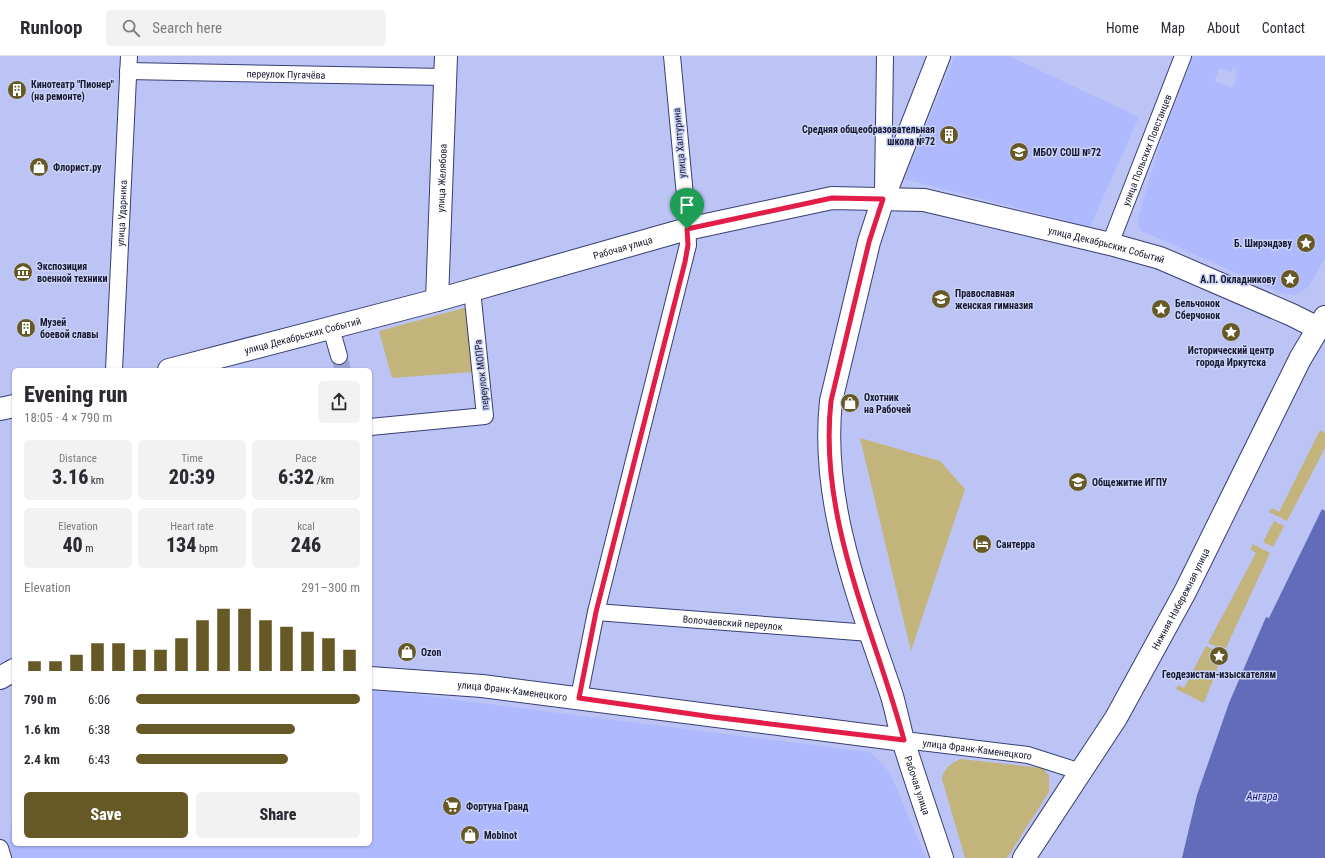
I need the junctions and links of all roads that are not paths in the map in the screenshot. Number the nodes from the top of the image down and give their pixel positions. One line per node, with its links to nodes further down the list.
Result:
1 (672, 56): 8 (street, улица Халтурина)
2 (885, 56): 7 (street)
3 (939, 56): 7 (main road, Рабочая улица)
4 (1183, 56): 9 (street, улица Польских Повстанцев)
5 (128, 64): 6 (street, переулок Пугачёва); 15 (street, улица Ударника)
6 (445, 66): 11 (main road, улица Желябова)
7 (883, 199): 8 (main road, Рабочая улица); 9 (main road, улица Декабрьских Событий); 21 (main road, Рабочая улица)
8 (687, 229): 10 (main road, Рабочая улица); 20 (street, улица Халтурина)
9 (1110, 244): 12 (main road, улица Декабрьских Событий)
10 (472, 290): 11 (main road, Рабочая улица); 19 (street, переулок МОПРа)
11 (437, 300): 13 (main road, улица Декабрьских Событий)
12 (1322, 322): 29 (main road, Нижняя Набережная улица)
13 (331, 328): 14 (street); 16 (main road, улица Декабрьских Событий)
14 (339, 356)
15 (114, 368)
16 (177, 368)
17 (12, 406): 18 (main road)
18 (0, 408)
19 (372, 427)
20 (596, 612): 21 (street, Волочаевский переулок); 27 (street, улица Халтурина)
21 (870, 633): 28 (main road, Рабочая улица)
22 (12, 666): 23 (main road)
23 (0, 667)
24 (12, 671): 25 (main road)
25 (0, 678)
26 (372, 678): 27 (main road, улица Франк-Каменецкого)
27 (579, 698): 28 (main road, улица Франк-Каменецкого)
28 (904, 740): 29 (street, улица Франк-Каменецкого); 32 (main road, Рабочая улица)
29 (1081, 772): 33 (main road, Нижняя Набережная улица)
30 (0, 848): 31 (street)
31 (3, 858)
32 (942, 858)
33 (1024, 858)

